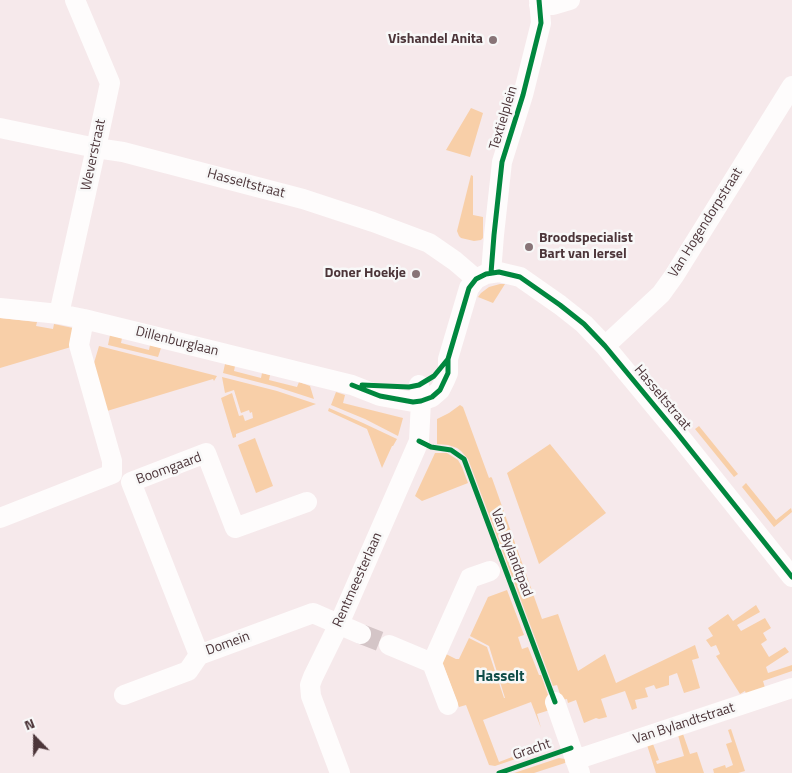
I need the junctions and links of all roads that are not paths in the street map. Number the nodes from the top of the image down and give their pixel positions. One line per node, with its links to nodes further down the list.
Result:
1 (75, 0): 6 (street, Weverstraat)
2 (570, 0): 3 (street, Textielplein)
3 (539, 3): 7 (street, Textielplein)
4 (792, 86): 11 (street, Van Hogendorpstraat)
5 (0, 128): 6 (street, Hasseltstraat)
6 (96, 148): 7 (street, Hasseltstraat); 9 (street, Weverstraat)
7 (484, 275): 11 (street, Hasseltstraat); 12 (street)
8 (0, 308): 9 (street, Dillenburglaan)
9 (59, 314): 10 (street, Dillenburglaan)
10 (84, 319): 12 (street, Dillenburglaan); 14 (street)
11 (605, 346): 16 (street, Hasseltstraat)
12 (420, 393): 17 (street, Rentmeesterlaan)
13 (307, 502): 20 (street, Boomgaard)
14 (0, 518)
15 (490, 571): 21 (street)
16 (792, 577)
17 (339, 624): 18 (street, Domein); 20 (street, Domein); 27 (street, Rentmeesterlaan)
18 (361, 634)
19 (388, 645): 21 (street)
20 (199, 655): 23 (street, Domein)
21 (432, 663): 25 (street)
22 (792, 688): 26 (street, Van Bylandtstraat)
23 (124, 695)
24 (555, 702): 26 (street, Van Bylandtstraat)
25 (448, 706)
26 (577, 766)
27 (340, 773)

